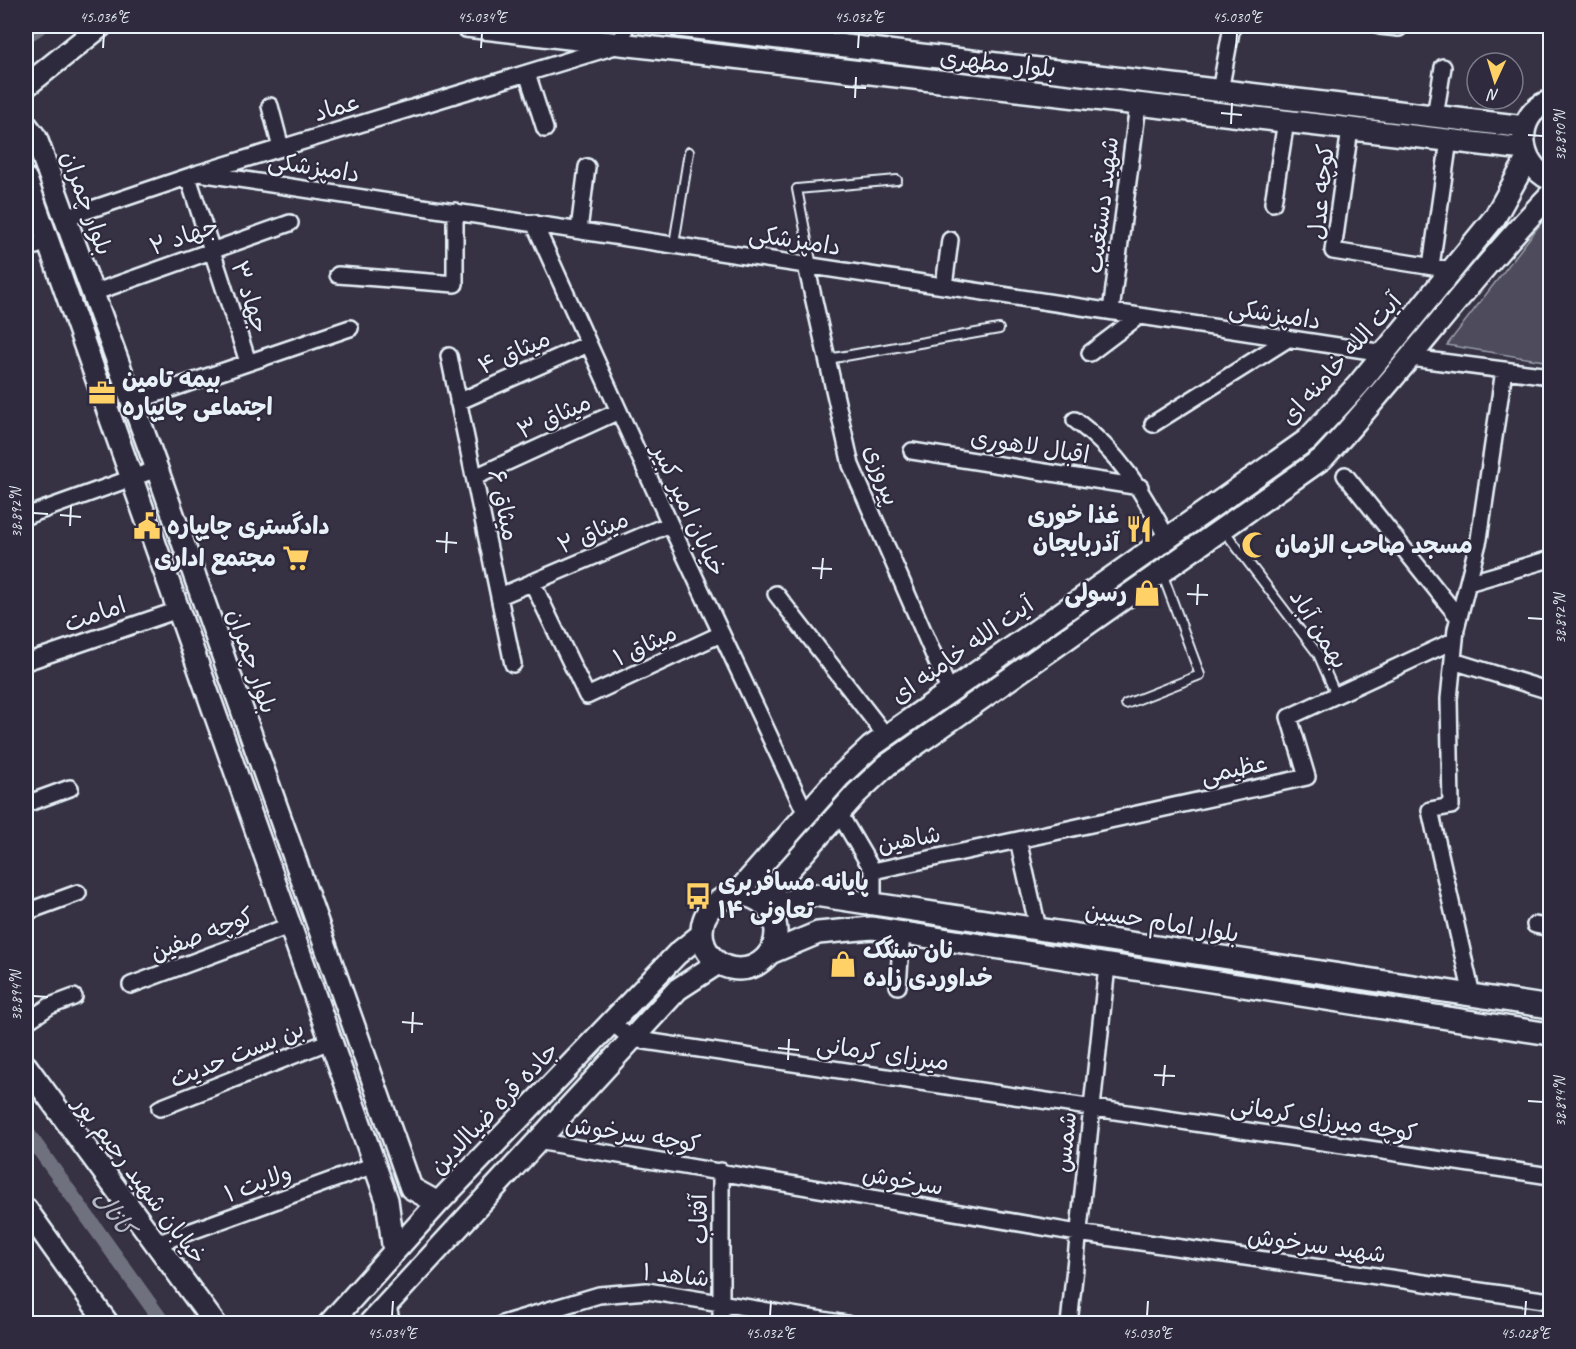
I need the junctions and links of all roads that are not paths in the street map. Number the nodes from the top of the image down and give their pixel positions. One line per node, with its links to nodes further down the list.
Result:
1 (101, 26): 12 (street)
2 (466, 26): 7 (street, بلوار مطهری)
3 (679, 26): 8 (street, بلوار مطهری)
4 (1232, 26): 13 (street)
5 (1380, 26): 6 (street)
6 (1399, 28)
7 (624, 35): 10 (street, عماد); 11 (street, بلوار مطهری)
8 (899, 52): 11 (street); 13 (street, بلوار مطهری)
9 (1443, 66): 17 (street)
10 (527, 73): 21 (street); 24 (street, عماد)
11 (895, 77): 15 (street, بلوار مطهری)
12 (26, 86)
13 (1220, 91): 17 (street, بلوار مطهری)
14 (1551, 101): 20 (street)
15 (1138, 105): 18 (street, بلوار مطهری); 50 (street, شهید دستغیب)
16 (270, 106): 24 (street)
17 (1435, 116): 20 (street, بلوار مطهری)
18 (1286, 122): 22 (street, بلوار مطهری); 33 (street)
19 (26, 125): 35 (street, بلوار چمران)
20 (1525, 127): 26 (street)
21 (545, 129)
22 (1350, 129): 23 (street, بلوار مطهری); 45 (street, کوچه عدل)
23 (1449, 140): 26 (street, بلوار مطهری); 45 (street)
24 (281, 148): 28 (street, عماد)
25 (689, 152): 41 (lane)
26 (1526, 154): 30 (street); 46 (street, آیت الله خامنه ای)
27 (587, 167): 38 (street)
28 (193, 175): 34 (street, دامپزشکی); 35 (street, عماد); 43 (street, جهاد ۳)
29 (26, 179): 40 (street, بلوار چمران)
30 (1551, 179)
31 (897, 180): 44 (lane)
32 (1551, 195): 59 (street, آیت الله خامنه ای)
33 (1273, 203)
34 (455, 212): 37 (street, دامپزشکی); 47 (street)
35 (65, 218): 49 (street, بلوار چمران)
36 (290, 223): 43 (street, جهاد ۲)
37 (534, 223): 38 (street, دامپزشکی); 55 (street, خیابان امیر کبیر)
38 (579, 230): 41 (street, دامپزشکی)
39 (951, 240): 48 (street)
40 (48, 242): 42 (street); 73 (street, بلوار چمران)
41 (674, 244): 44 (street, دامپزشکی)
42 (26, 249)
43 (212, 251): 49 (street, جهاد ۲); 61 (street, جهاد ۳)
44 (809, 265): 48 (street, دامپزشکی); 60 (street, پیروزی)
45 (1431, 266): 46 (street, کوچه عدل)
46 (1452, 270): 57 (street, آیت الله خامنه ای)
47 (338, 275)
48 (944, 286): 50 (street, دامپزشکی)
49 (93, 293): 64 (street, بلوار چمران)
50 (1111, 311): 51 (street, دامپزشکی)
51 (1139, 316): 54 (street, دامپزشکی); 56 (street)
52 (350, 328): 61 (street, جهاد ۳)
53 (999, 329): 60 (lane)
54 (1288, 339): 57 (street, دامپزشکی); 68 (street)
55 (588, 344): 65 (street, میثاق ۴); 66 (street, خیابان امیر کبیر)
56 (1090, 353)
57 (1384, 353): 78 (street, آیت الله خامنه ای)
58 (448, 356): 65 (street, میثاق ۶)
59 (1411, 358): 62 (street); 77 (street, آیت الله خامنه ای)
60 (828, 359): 92 (street, پیروزی)
61 (248, 362): 64 (street, جهاد ۳)
62 (1504, 370): 63 (street); 82 (street)
63 (1551, 376)
64 (133, 402): 70 (street, بلوار چمران)
65 (458, 402): 72 (street, میثاق ۶)
66 (619, 411): 72 (street, میثاق ۳); 76 (street, خیابان امیر کبیر)
67 (1075, 420): 74 (street)
68 (1153, 424)
69 (912, 451): 74 (street, اقبال لاهوری)
70 (157, 469): 73 (street); 134 (street, بلوار چمران)
71 (1346, 475): 86 (street)
72 (475, 477): 84 (street, میثاق ۶)
73 (132, 478): 75 (street); 85 (street, بلوار چمران)
74 (1140, 487): 78 (street)
75 (26, 516)
76 (670, 524): 81 (street, میثاق ۲); 87 (street, خیابان امیر کبیر)
77 (1223, 529): 80 (street, آیت الله خامنه ای); 94 (lane, بهمن آباد)
78 (1167, 538): 92 (street, آیت الله خامنه ای)
79 (1551, 559): 82 (street)
80 (1161, 572): 95 (lane); 99 (street, آیت الله خامنه ای)
81 (532, 582): 84 (street, میثاق ۲); 87 (street, میثاق ۱)
82 (1468, 583): 86 (street)
83 (776, 594): 96 (street)
84 (500, 596): 91 (street, میثاق ۶)
85 (178, 610): 89 (street, امامت); 108 (street, بلوار چمران)
86 (1459, 618): 88 (street)
87 (721, 634): 100 (street, خیابان امیر کبیر)
88 (1455, 640): 90 (street); 94 (street, عظیمی)
89 (26, 662)
90 (1453, 662): 93 (street); 119 (street)
91 (513, 664)
92 (949, 690): 96 (street, آیت الله خامنه ای)
93 (1551, 691)
94 (1336, 695): 101 (street, عظیمی)
95 (1126, 704)
96 (886, 736): 100 (street, آیت الله خامنه ای)
97 (70, 789): 98 (street)
98 (26, 804)
99 (839, 813): 102 (street, شاهین); 106 (street, آیت الله خامنه ای)
100 (806, 814): 104 (street, آیت الله خامنه ای)
101 (1018, 840): 102 (street, شاهین); 110 (street)
102 (873, 871): 105 (street)
103 (78, 893): 107 (street)
104 (736, 894): 106 (street); 113 (street)
105 (873, 903): 106 (street, بلوار امام حسین); 110 (street, بلوار امام حسین)
106 (767, 906): 114 (street)
107 (26, 912)
108 (289, 926): 117 (street, کوچه صفین); 126 (street, بلوار چمران)
109 (1535, 926): 111 (street)
110 (1038, 928): 119 (street, بلوار امام حسین)
111 (1551, 928)
112 (902, 932): 114 (street); 116 (street); 118 (street)
113 (702, 934): 115 (street); 123 (street, جاده قره ضیاالدین)
114 (770, 953): 115 (street)
115 (718, 963): 125 (street)
116 (1107, 966): 124 (street); 128 (street, شمس)
117 (131, 985)
118 (898, 986)
119 (1472, 995): 121 (street, بلوار امام حسین)
120 (74, 997): 122 (street)
121 (1551, 1008)
122 (26, 1022)
123 (612, 1023): 125 (street); 134 (street, جاده قره ضیاالدین)
124 (1551, 1034)
125 (632, 1039): 128 (street, میرزای کرمانی); 130 (street)
126 (330, 1041): 129 (street, بن بست حدیث); 131 (street, بلوار چمران)
127 (26, 1066): 137 (street, خیابان شهید رحیم پور)
128 (1092, 1106): 133 (street, کوچه میرزای کرمانی); 136 (street, شمس)
129 (160, 1108)
130 (537, 1141): 132 (street, کوچه سرخوش); 141 (street)
131 (374, 1165): 137 (street, ولایت ۱); 138 (street, بلوار چمران)
132 (721, 1172): 136 (street, سرخوش); 140 (street, آفتاب)
133 (1551, 1176)
134 (438, 1203): 138 (street, جاده قره ضیاالدین)
135 (26, 1209): 142 (street)
136 (1078, 1233): 139 (street, شهید سرخوش); 149 (street, شمس)
137 (156, 1244): 143 (street, خیابان شهید رحیم پور)
138 (394, 1252): 144 (street, جاده قره ضیاالدین)
139 (1551, 1301)
140 (722, 1303): 146 (street, شاهد ۱); 147 (street, آفتاب); 148 (street, شاهد ۱)
141 (390, 1313): 145 (street)
142 (108, 1323)
143 (215, 1323)
144 (329, 1323)
145 (369, 1323)
146 (502, 1323)
147 (721, 1323)
148 (847, 1323)
149 (1069, 1323)

